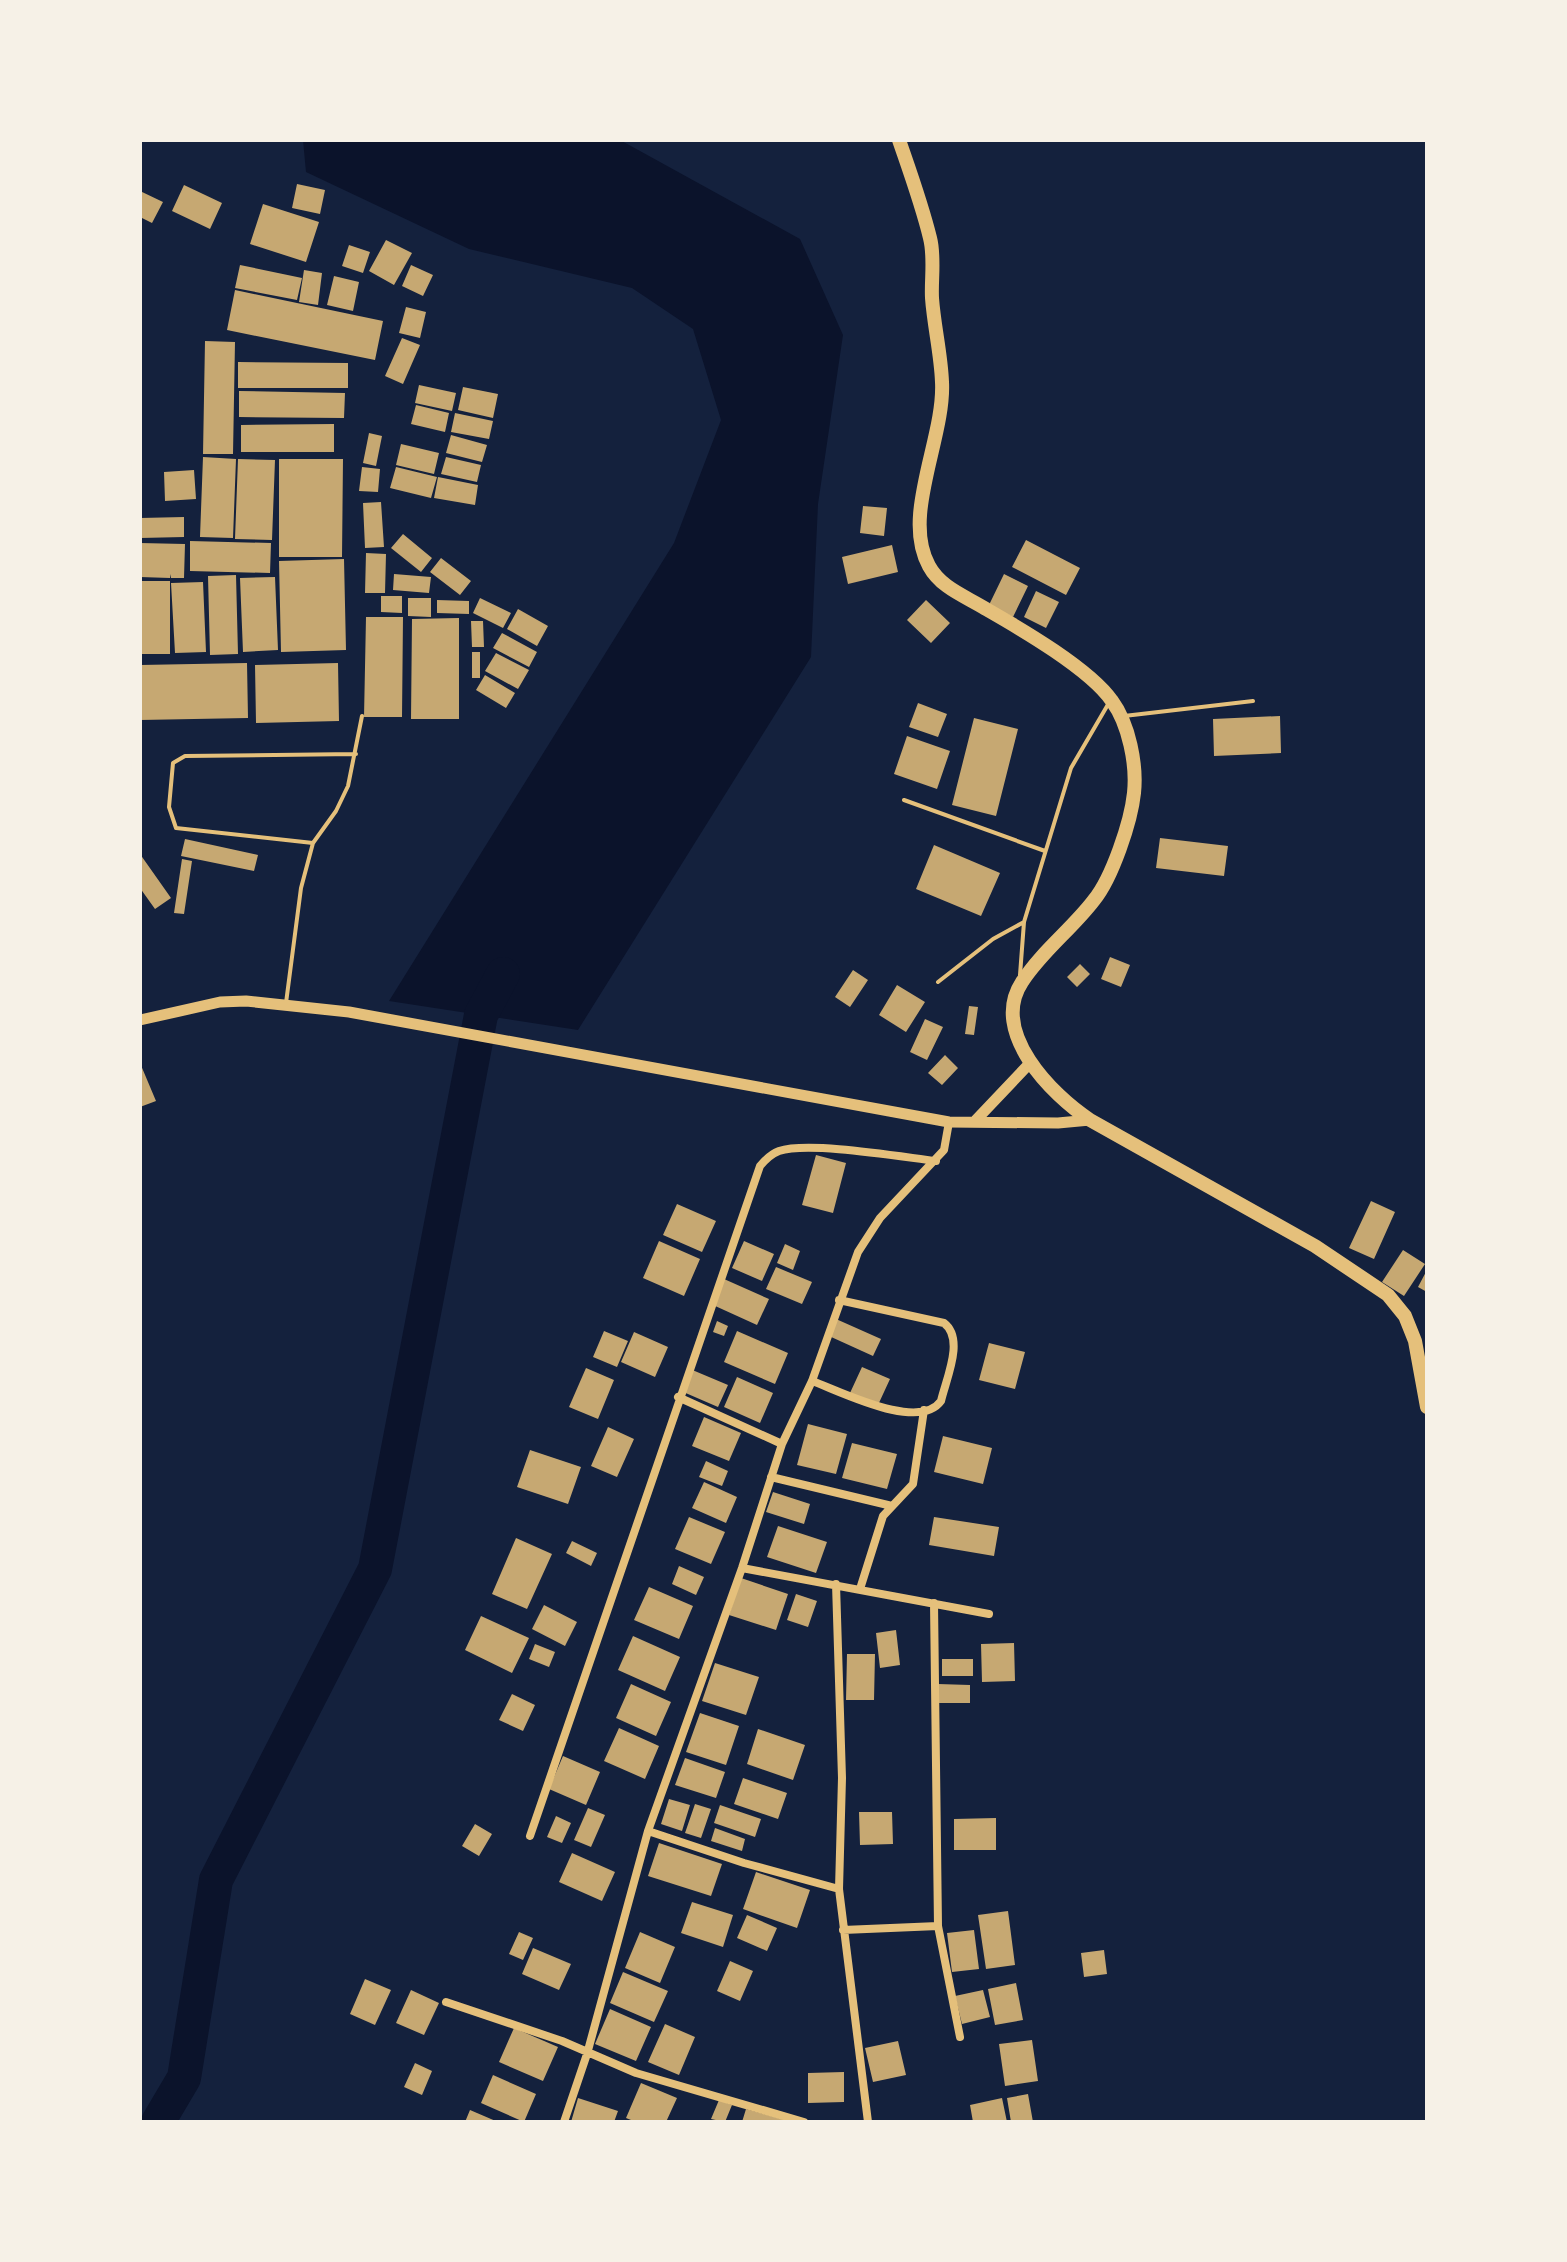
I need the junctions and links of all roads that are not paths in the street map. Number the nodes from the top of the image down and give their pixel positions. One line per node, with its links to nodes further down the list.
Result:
1 (899, 140): 2 (highway)
2 (1111, 698): 5 (highway); 9 (lane)
3 (1253, 701): 5 (lane)
4 (362, 716): 6 (lane)
5 (1122, 717): 12 (highway)
6 (356, 754): 8 (lane); 8 (lane)
7 (904, 800): 9 (lane)
8 (313, 843): 13 (lane)
9 (1045, 851): 10 (lane)
10 (1024, 922): 11 (lane); 12 (lane)
11 (938, 982)
12 (1019, 985): 15 (highway)
13 (286, 1006): 14 (street); 18 (street)
14 (140, 1020)
15 (1030, 1063): 16 (street); 17 (highway)
16 (976, 1120): 17 (street); 18 (street)
17 (1090, 1120): 23 (highway)
18 (949, 1122): 19 (street)
19 (936, 1161): 20 (street); 22 (street)
20 (839, 1300): 21 (street); 24 (street)
21 (812, 1381): 24 (street); 25 (street)
22 (678, 1397): 25 (street); 34 (street)
23 (1427, 1407)
24 (924, 1410): 27 (street)
25 (782, 1444): 26 (street)
26 (771, 1477): 27 (street); 28 (street)
27 (892, 1506): 30 (street)
28 (742, 1568): 29 (street); 33 (street)
29 (836, 1584): 30 (street); 35 (street)
30 (860, 1589): 31 (street)
31 (934, 1603): 32 (street); 36 (street)
32 (989, 1614)
33 (648, 1831): 35 (street); 40 (street)
34 (530, 1836)
35 (839, 1889): 37 (street)
36 (938, 1926): 37 (street); 39 (street)
37 (843, 1930): 43 (street)
38 (446, 2002): 40 (street)
39 (960, 2037)
40 (587, 2054): 41 (street); 42 (street)
41 (564, 2122)
42 (804, 2122)
43 (868, 2122)

